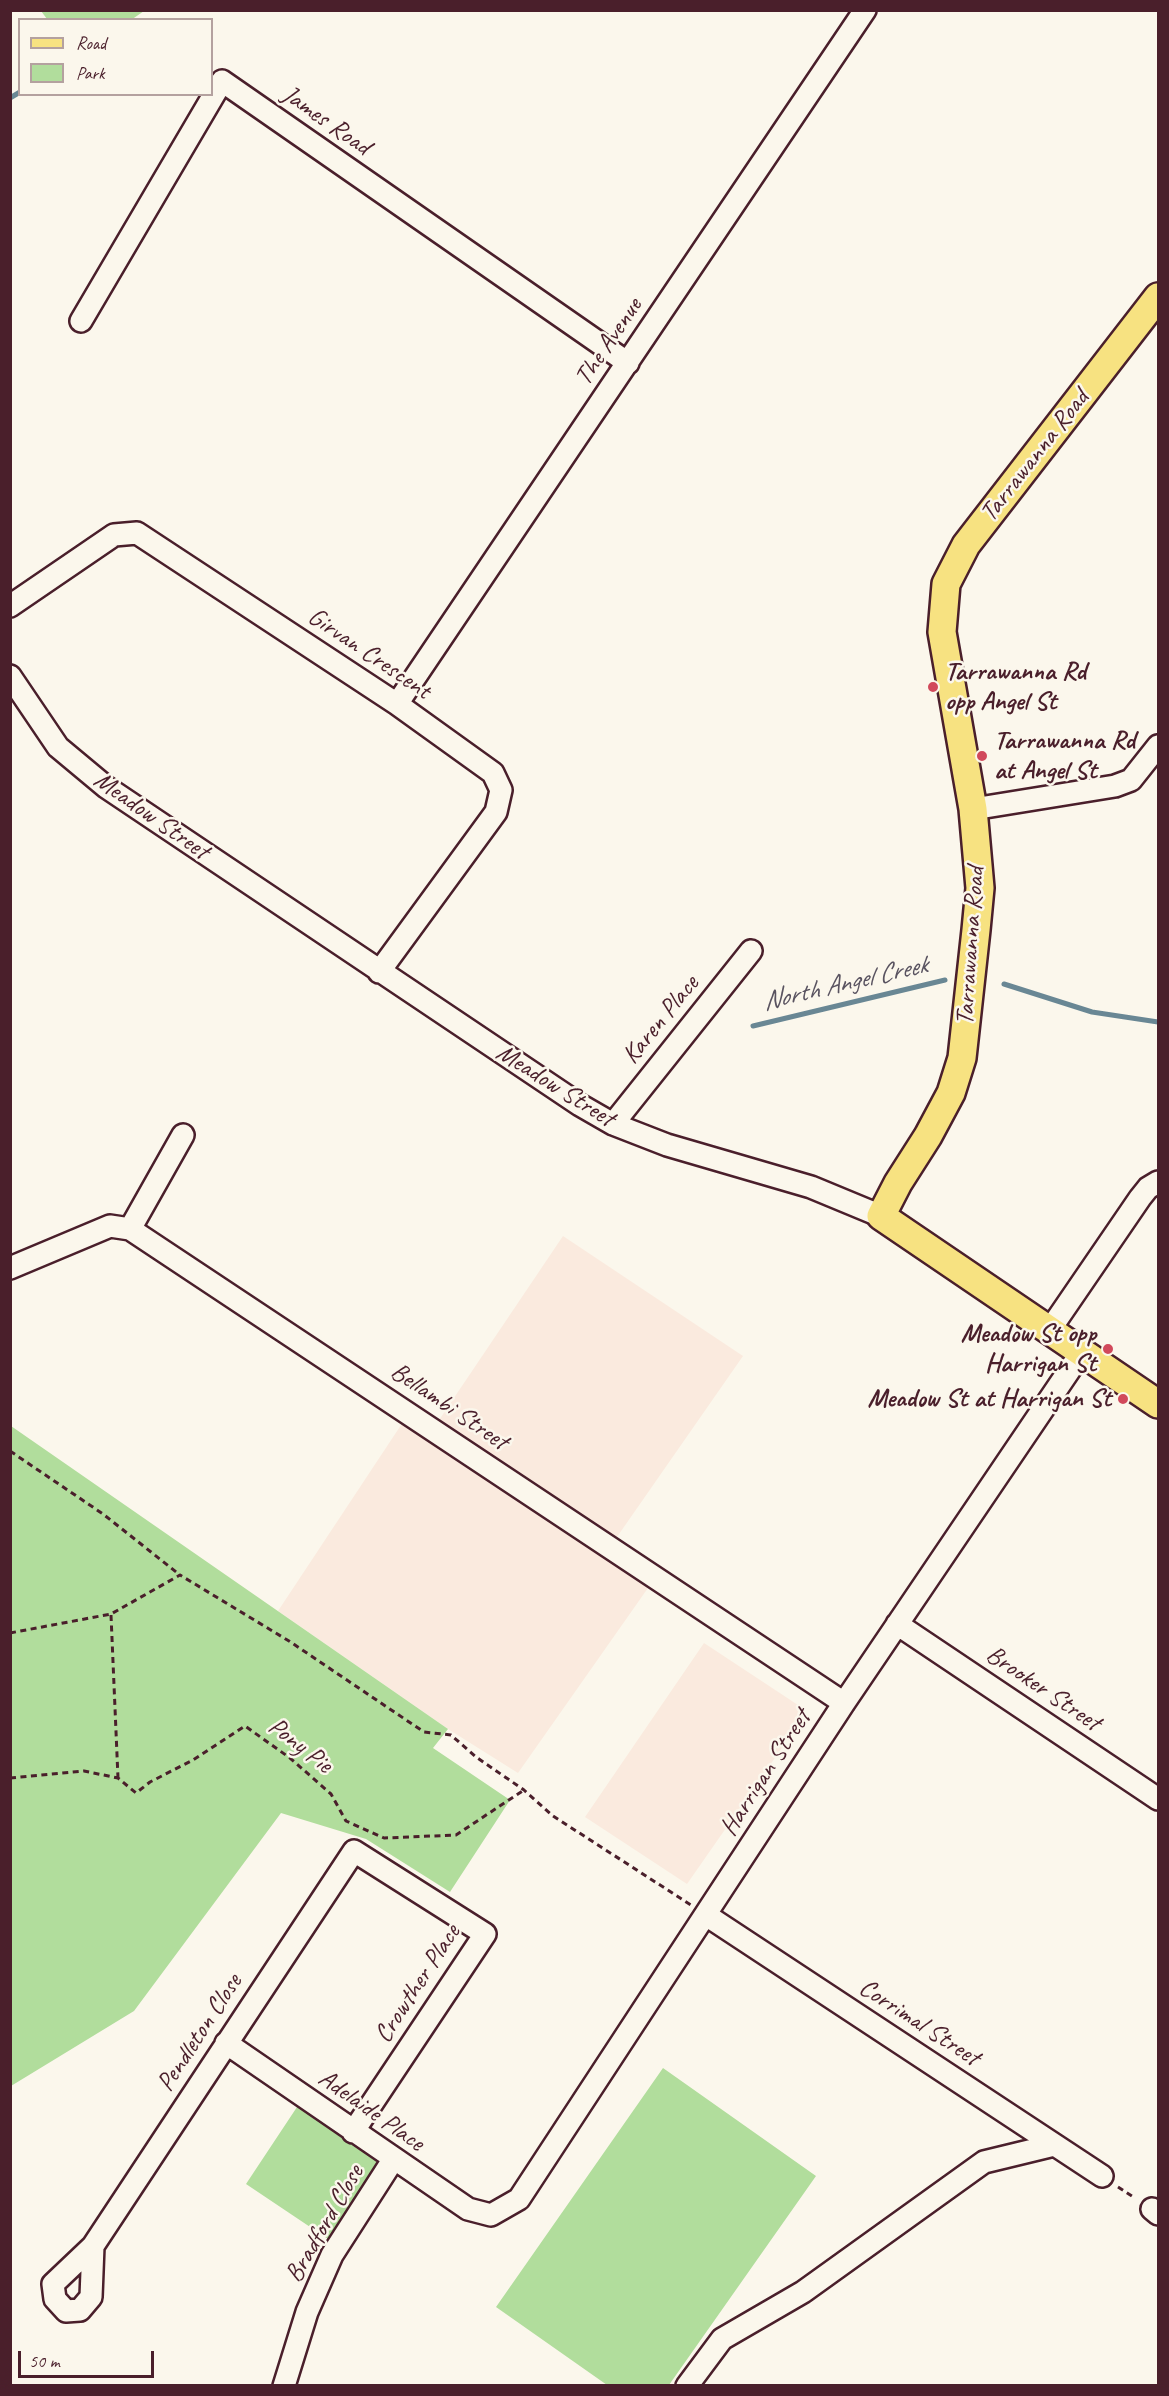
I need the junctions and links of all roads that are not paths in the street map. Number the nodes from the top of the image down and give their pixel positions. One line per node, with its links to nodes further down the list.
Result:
1 (865, 10): 4 (street, The Avenue)
2 (1158, 297): 9 (main road, Tarrawanna Road)
3 (81, 321): 4 (street, James Road)
4 (628, 363): 7 (street, The Avenue)
5 (10, 606): 7 (street, Girvan Crescent)
6 (10, 676): 11 (street, Meadow Street)
7 (397, 704): 11 (street, Girvan Crescent)
8 (1158, 746): 9 (street)
9 (973, 809): 15 (main road, Tarrawanna Road)
10 (751, 951): 12 (street, Karen Place)
11 (379, 972): 12 (street, Meadow Street)
12 (613, 1124): 15 (street, Meadow Street)
13 (183, 1135): 16 (street)
14 (1158, 1182): 18 (street)
15 (881, 1216): 18 (main road, Meadow Street)
16 (130, 1229): 17 (street); 22 (street, Bellambi Street)
17 (10, 1268)
18 (1049, 1331): 19 (main road, Meadow Street)
19 (1081, 1353): 20 (main road, Meadow Street); 21 (street, Harrigan Street)
20 (1158, 1404)
21 (897, 1623): 22 (street, Harrigan Street); 23 (street, Brooker Street)
22 (844, 1703): 25 (street, Harrigan Street)
23 (1158, 1799)
24 (354, 1851): 26 (street, Pendleton Close); 27 (street, Crowther Place)
25 (706, 1915): 28 (street, Corrimal Street); 31 (street, Harrigan Street)
26 (226, 2043): 27 (street, Adelaide Place); 32 (street, Pendleton Close)
27 (353, 2132): 29 (street, Adelaide Place)
28 (1054, 2145): 30 (street, Corrimal Street); 34 (street)
29 (393, 2160): 31 (street, Adelaide Place); 33 (street, Bradford Close)
30 (1102, 2176)
31 (491, 2215)
32 (93, 2246)
33 (284, 2385)
34 (687, 2385)

